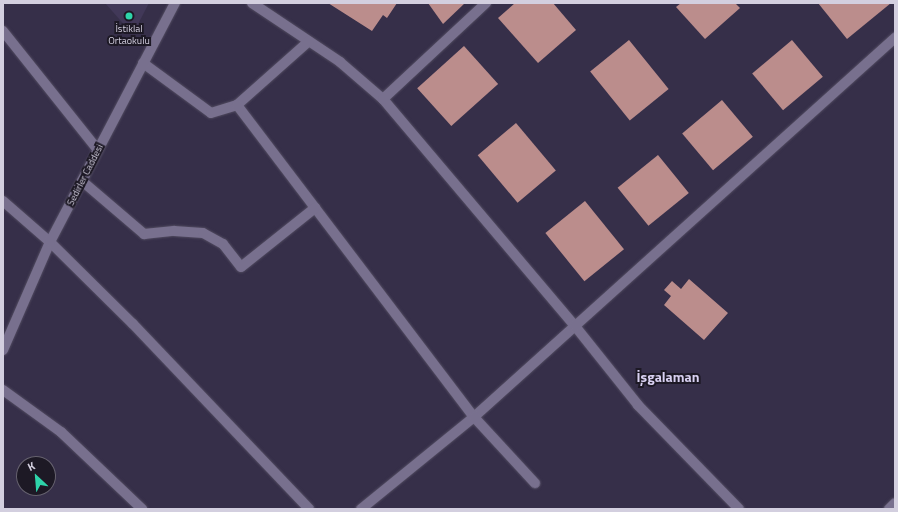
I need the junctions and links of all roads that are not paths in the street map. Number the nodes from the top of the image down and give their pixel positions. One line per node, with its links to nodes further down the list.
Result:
1 (175, 3): 7 (street, Sedirler Caddesi)
2 (252, 3): 6 (street)
3 (486, 3): 8 (street)
4 (3, 31): 10 (street)
5 (895, 38): 15 (street)
6 (309, 41): 8 (street); 9 (street)
7 (143, 63): 9 (street); 10 (street, Sedirler Caddesi)
8 (383, 99): 15 (street)
9 (237, 105): 13 (street)
10 (98, 150): 11 (street, Sedirler Caddesi)
11 (82, 181): 13 (street); 14 (street, Sedirler Caddesi)
12 (3, 201): 14 (street)
13 (315, 208): 18 (street)
14 (50, 242): 16 (street, Sedirler Caddesi); 22 (street)
15 (574, 326): 18 (street); 24 (street)
16 (3, 350)
17 (3, 390): 21 (street)
18 (474, 417): 19 (street); 23 (street)
19 (535, 483)
20 (895, 503): 25 (street)
21 (142, 509)
22 (309, 509)
23 (361, 509)
24 (739, 509)
25 (889, 509)

